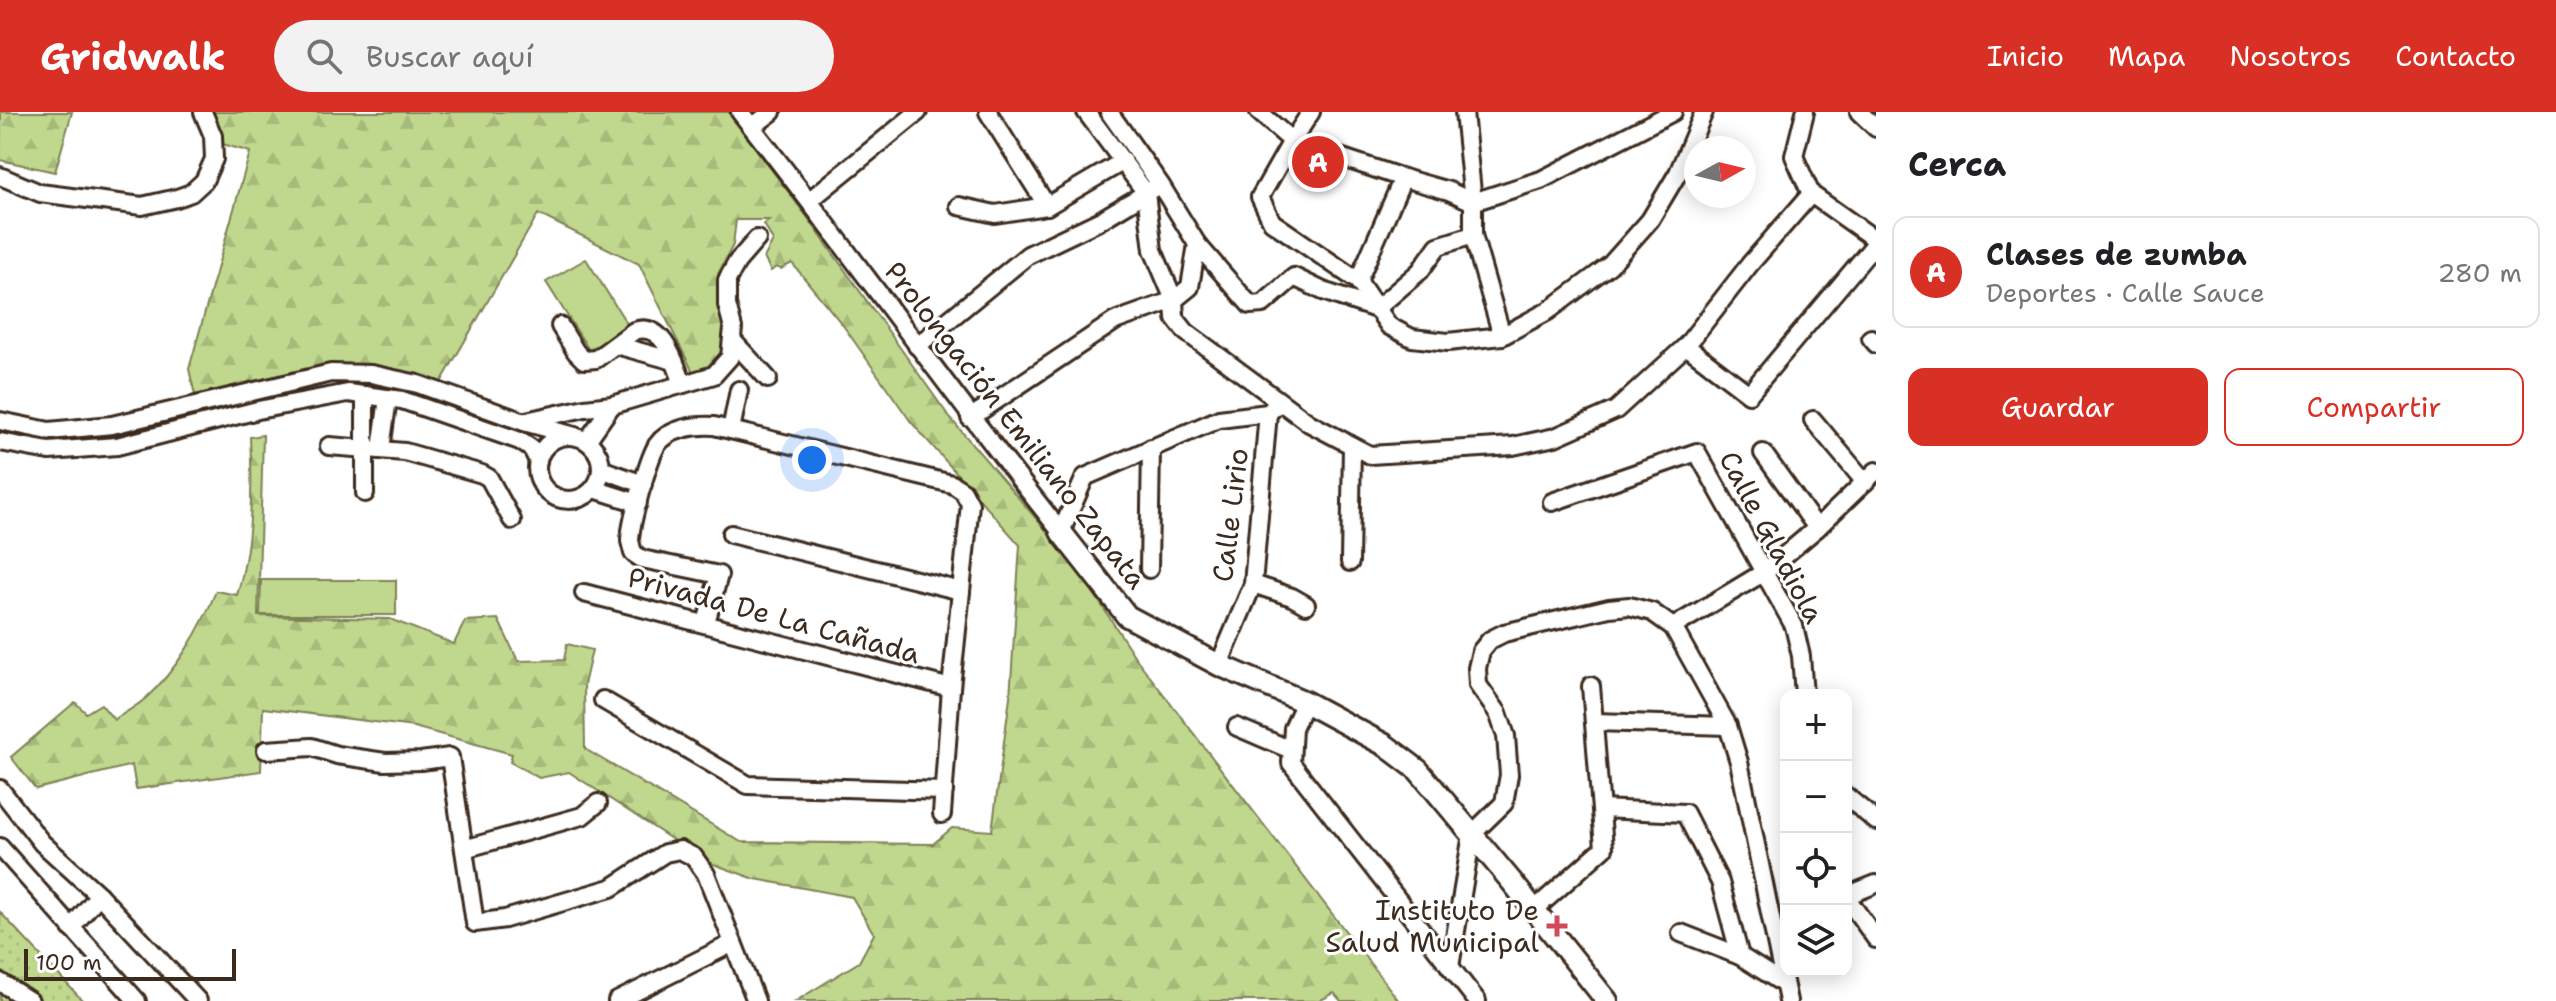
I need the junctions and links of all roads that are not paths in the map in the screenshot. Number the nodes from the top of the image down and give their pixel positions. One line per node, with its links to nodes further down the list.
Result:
1 (203, 112): 19 (street)
2 (740, 112): 15 (street, Prolongación Emiliano Zapata)
3 (772, 112): 15 (street)
4 (918, 112): 23 (street)
5 (988, 112): 26 (street)
6 (1086, 112): 18 (street)
7 (1109, 112): 21 (street)
8 (1259, 112): 17 (street)
9 (1311, 112): 17 (street)
10 (1464, 112): 24 (street)
11 (1673, 112): 24 (street)
12 (1704, 112): 35 (street)
13 (1805, 112): 22 (street)
14 (1859, 112): 16 (street)
15 (752, 127): 23 (street, Prolongación Emiliano Zapata)
16 (1876, 128)
17 (1292, 141): 20 (street); 31 (street)
18 (1122, 162): 21 (street); 26 (street)
19 (0, 176)
20 (1403, 178): 24 (street); 31 (street)
21 (1153, 189): 30 (street); 32 (street); 38 (street)
22 (1811, 194): 29 (street); 39 (street)
23 (810, 200): 38 (street, Prolongación Emiliano Zapata)
24 (1473, 202): 27 (street)
25 (959, 206): 26 (street)
26 (1047, 206)
27 (1473, 235): 33 (street); 35 (street)
28 (757, 239): 36 (street)
29 (1876, 242): 39 (street)
30 (1197, 244): 32 (street); 33 (street)
31 (1358, 281): 33 (street)
32 (1174, 300): 47 (street); 48 (street)
33 (1376, 309): 35 (street)
34 (560, 326): 37 (street)
35 (1502, 336)
36 (732, 340): 41 (street); 42 (street)
37 (616, 345): 40 (street); 40 (street)
38 (917, 346): 48 (street, Prolongación Emiliano Zapata)
39 (1686, 346): 56 (street)
40 (674, 361): 42 (street)
41 (768, 379)
42 (683, 384): 46 (street)
43 (739, 390): 52 (street)
44 (365, 395): 45 (street); 54 (street); 58 (street)
45 (388, 398): 58 (street); 60 (street)
46 (612, 405): 51 (street); 53 (street)
47 (1274, 408): 56 (street); 57 (street); 75 (street, Calle Lirio)
48 (970, 418): 70 (street, Prolongación Emiliano Zapata)
49 (1813, 420): 62 (street)
50 (0, 421): 51 (street)
51 (524, 422): 53 (street)
52 (731, 430): 63 (street, Privada De La Cañada); 76 (street, Privada De La Cañada)
53 (581, 439): 60 (street); 61 (street)
54 (0, 442)
55 (329, 446): 58 (street)
56 (1352, 446): 72 (street)
57 (1151, 448): 70 (street); 73 (street)
58 (373, 449): 65 (street); 68 (street)
59 (1763, 453): 69 (street)
60 (538, 461): 64 (street)
61 (601, 469): 63 (street); 64 (street)
62 (1870, 476): 69 (street)
63 (643, 484): 67 (street, Privada De La Cañada)
64 (594, 489): 67 (street)
65 (365, 493)
66 (1552, 502): 74 (street, Calle Gladiola)
67 (638, 503): 79 (street, Privada De La Cañada)
68 (512, 520)
69 (1817, 528): 74 (street)
70 (1061, 532): 81 (main road, Prolongación Emiliano Zapata)
71 (731, 534): 76 (street)
72 (1350, 562)
73 (1149, 569)
74 (1766, 571): 80 (street); 84 (street, Calle Gladiola)
75 (1253, 584): 78 (street); 81 (street, Calle Lirio)
76 (961, 591): 83 (street, Privada De La Cañada)
77 (584, 593): 79 (street, Privada De La Cañada)
78 (1306, 605)
79 (706, 623): 83 (street, Privada De La Cañada)
80 (1673, 627): 88 (street); 99 (street)
81 (1219, 665): 86 (main road, Prolongación Emiliano Zapata)
82 (1591, 686): 87 (street)
83 (951, 688): 93 (street, Privada De La Cañada)
84 (1804, 689)
85 (603, 700): 93 (street)
86 (1305, 702): 91 (street); 99 (main road, Prolongación Emiliano Zapata)
87 (1594, 722): 88 (street); 96 (street)
88 (1728, 726): 114 (street)
89 (1237, 727): 91 (street)
90 (266, 750): 101 (street)
91 (1291, 750): 112 (street)
92 (0, 789): 104 (street)
93 (944, 791): 97 (street, Privada De La Cañada)
94 (1852, 801): 98 (street)
95 (598, 803): 101 (street)
96 (1601, 809): 106 (street); 111 (street)
97 (942, 814)
98 (1876, 821)
99 (1472, 834): 106 (main road, Prolongación Emiliano Zapata); 112 (street)
100 (0, 847): 107 (street)
101 (464, 849): 110 (street)
102 (1876, 884): 103 (street)
103 (1852, 894)
104 (99, 895): 107 (street); 117 (street)
105 (1852, 905): 109 (street)
106 (1534, 910): 121 (main road, Prolongación Emiliano Zapata)
107 (71, 928): 116 (street)
108 (1681, 933): 111 (street)
109 (1876, 939)
110 (733, 943): 118 (street); 119 (street)
111 (1740, 956): 114 (street)
112 (1450, 967): 120 (street)
113 (0, 982): 115 (street)
114 (1784, 984): 122 (street)
115 (30, 1001)
116 (137, 1001)
117 (198, 1001)
118 (617, 1001)
119 (756, 1001)
120 (1477, 1001)
121 (1607, 1001)
122 (1788, 1001)

